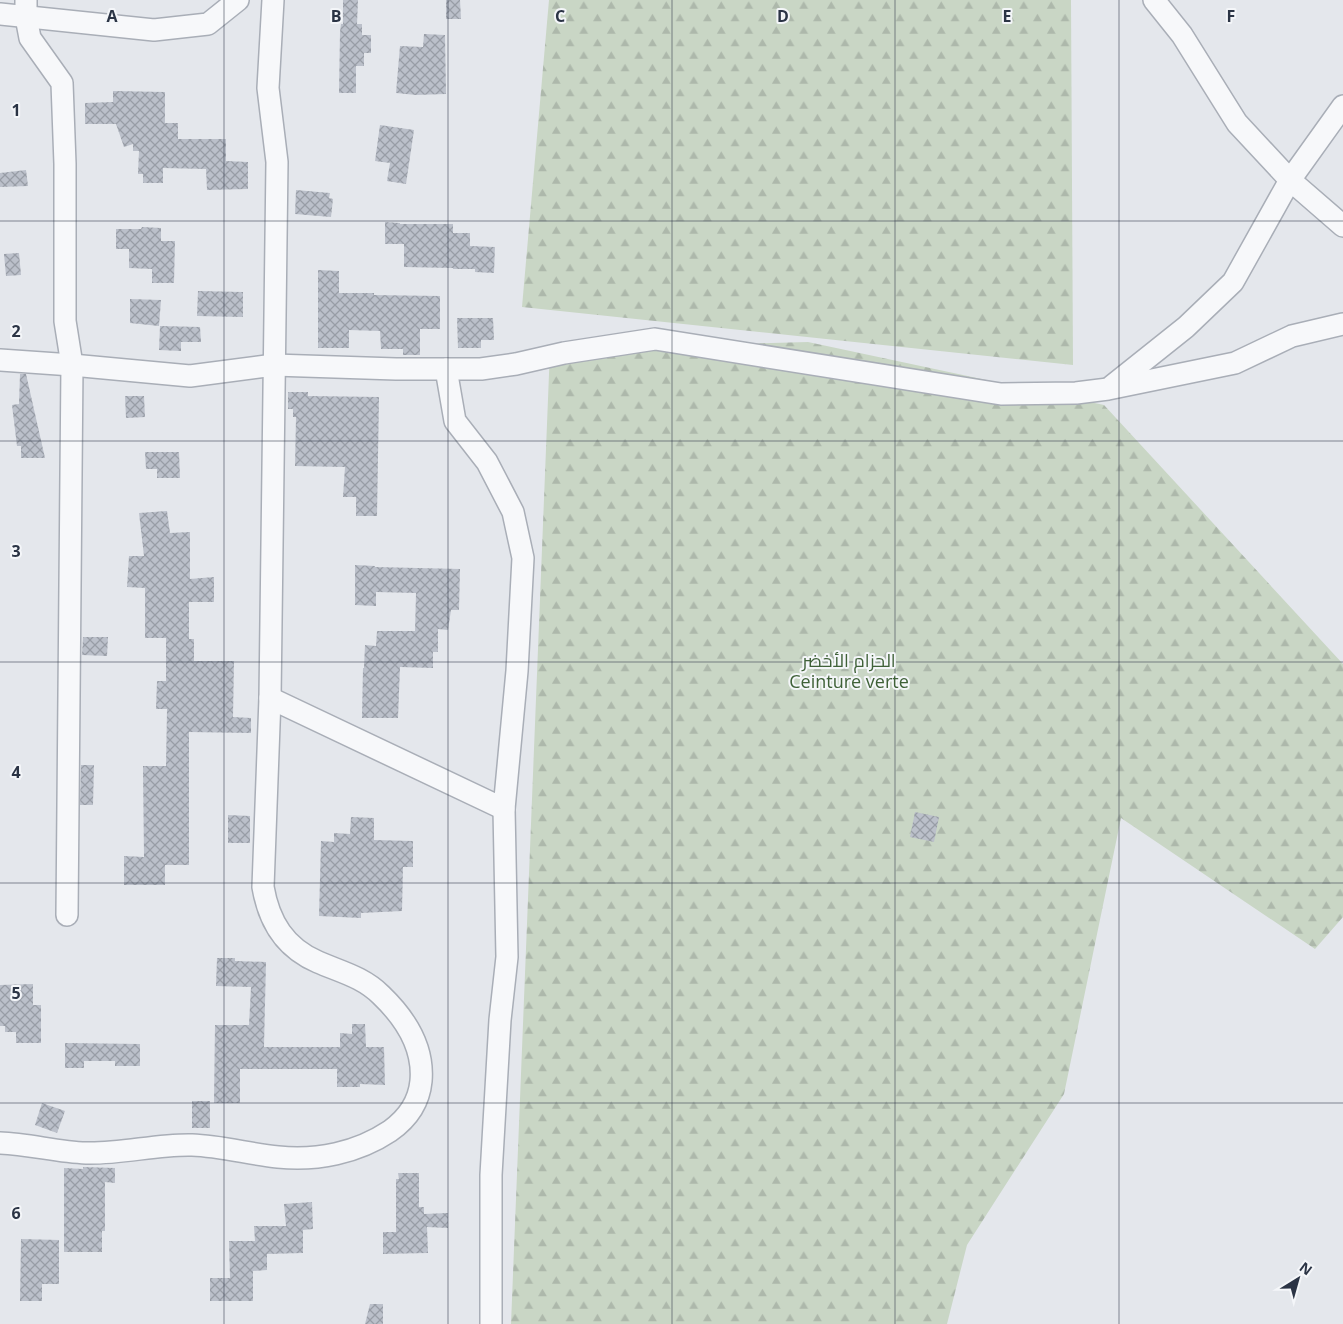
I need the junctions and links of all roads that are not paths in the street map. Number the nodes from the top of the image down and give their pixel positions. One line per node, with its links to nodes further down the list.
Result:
1 (238, 0): 4 (street)
2 (273, 0): 12 (street)
3 (1154, 0): 7 (street)
4 (26, 9): 5 (street); 11 (street)
5 (0, 14)
6 (1343, 106): 7 (street)
7 (1290, 180): 8 (street); 14 (street)
8 (1343, 226)
9 (1343, 324): 14 (street)
10 (0, 360): 11 (street)
11 (72, 364): 12 (street); 17 (street)
12 (274, 365): 13 (street); 15 (street)
13 (446, 369): 14 (street); 16 (street)
14 (1108, 389)
15 (270, 698): 16 (street); 18 (street)
16 (504, 809): 19 (street)
17 (67, 915)
18 (0, 1143)
19 (491, 1324)

